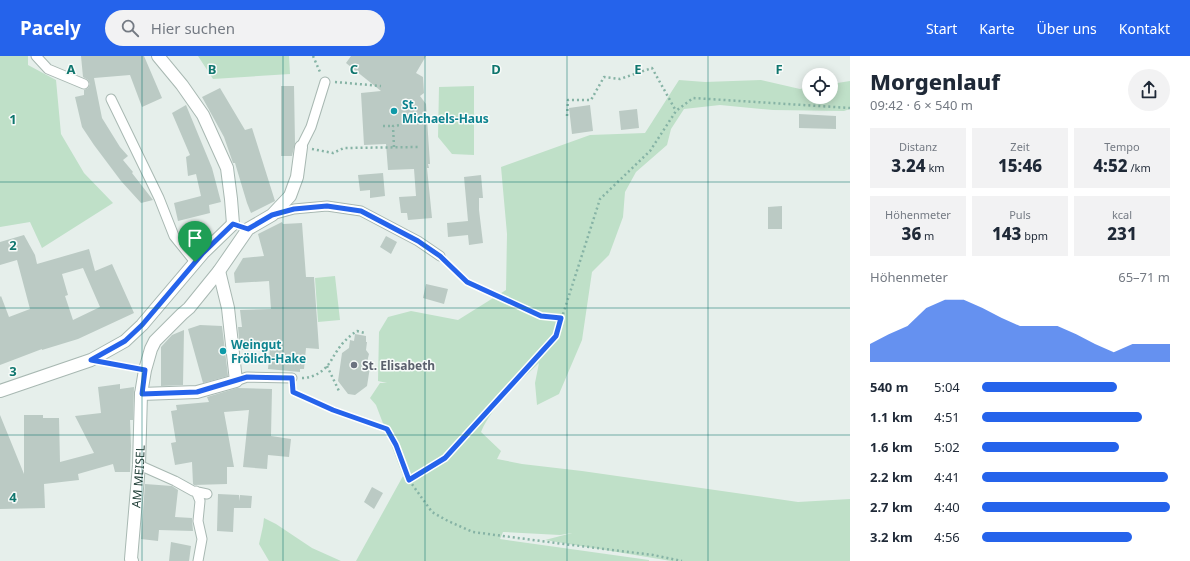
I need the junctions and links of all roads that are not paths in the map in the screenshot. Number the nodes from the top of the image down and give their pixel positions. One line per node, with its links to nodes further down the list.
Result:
1 (36, 56): 4 (lane)
2 (158, 56): 8 (street)
3 (325, 82): 6 (lane)
4 (84, 84)
5 (111, 99): 11 (lane)
6 (301, 147): 7 (street)
7 (272, 215): 9 (street); 10 (lane)
8 (233, 224): 9 (street); 11 (street)
9 (248, 229): 12 (street, AM MEISEL)
10 (440, 256)
11 (195, 262): 15 (street)
12 (219, 271): 14 (street); 16 (street, AM MEISEL)
13 (292, 378): 14 (lane)
14 (236, 380): 16 (street)
15 (0, 390)
16 (142, 394): 17 (street, AM MEISEL)
17 (139, 465): 18 (lane); 20 (street, AM MEISEL)
18 (196, 492): 19 (lane); 21 (lane)
19 (207, 494)
20 (131, 560)
21 (198, 561)

